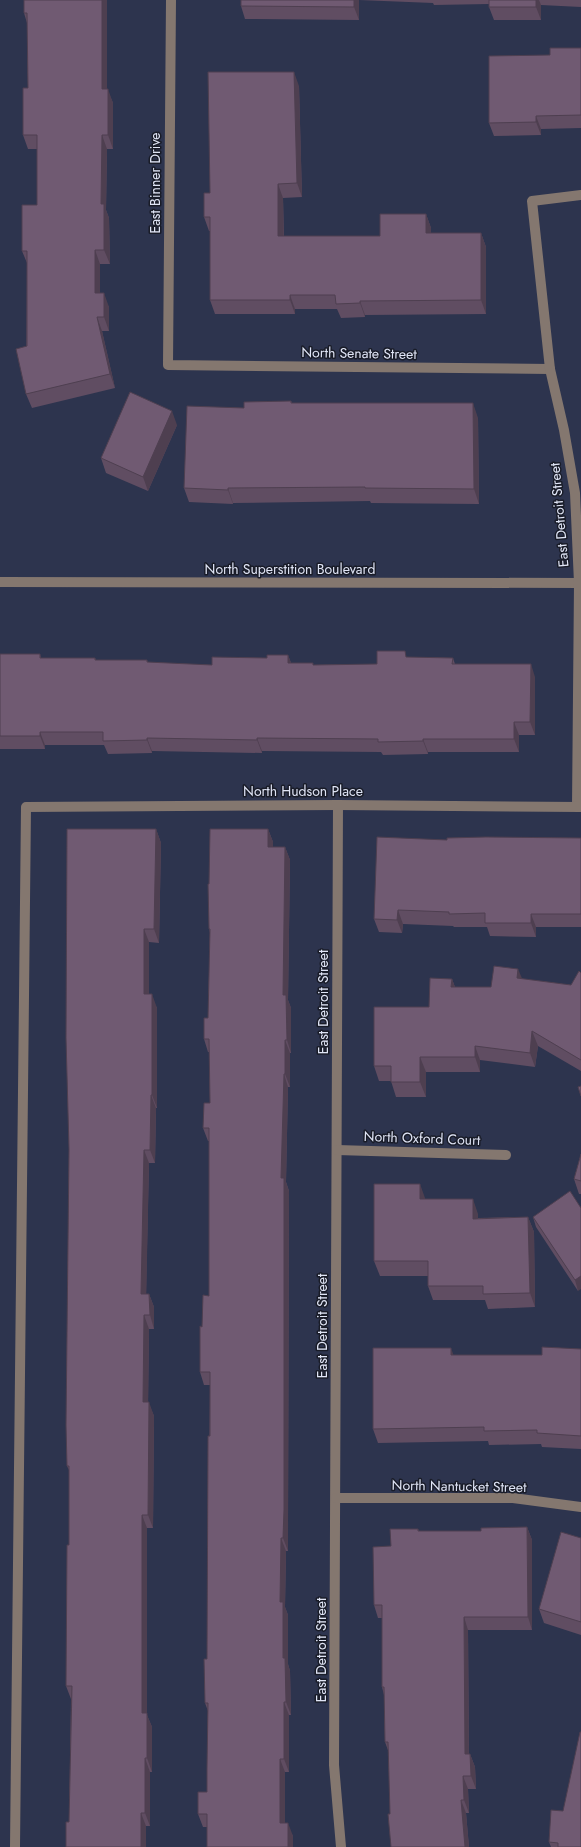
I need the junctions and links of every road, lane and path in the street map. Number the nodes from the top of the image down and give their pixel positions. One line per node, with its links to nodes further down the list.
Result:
1 (171, 0): 3 (street, East Binner Drive)
2 (581, 195): 4 (street, East Detroit Street)
3 (168, 365): 4 (street, North Senate Street)
4 (550, 369): 6 (street, East Detroit Street)
5 (0, 582): 6 (street, North Superstition Boulevard)
6 (580, 583): 8 (street, East Detroit Street)
7 (338, 805): 8 (street, North Hudson Place); 9 (street, East Detroit Street); 13 (street, North Hudson Place)
8 (579, 807)
9 (337, 1150): 10 (street, North Oxford Court); 11 (street, East Detroit Street)
10 (506, 1155)
11 (336, 1498): 12 (street, North Nantucket Street); 14 (street, East Detroit Street)
12 (581, 1508)
13 (15, 1847)
14 (341, 1847)

